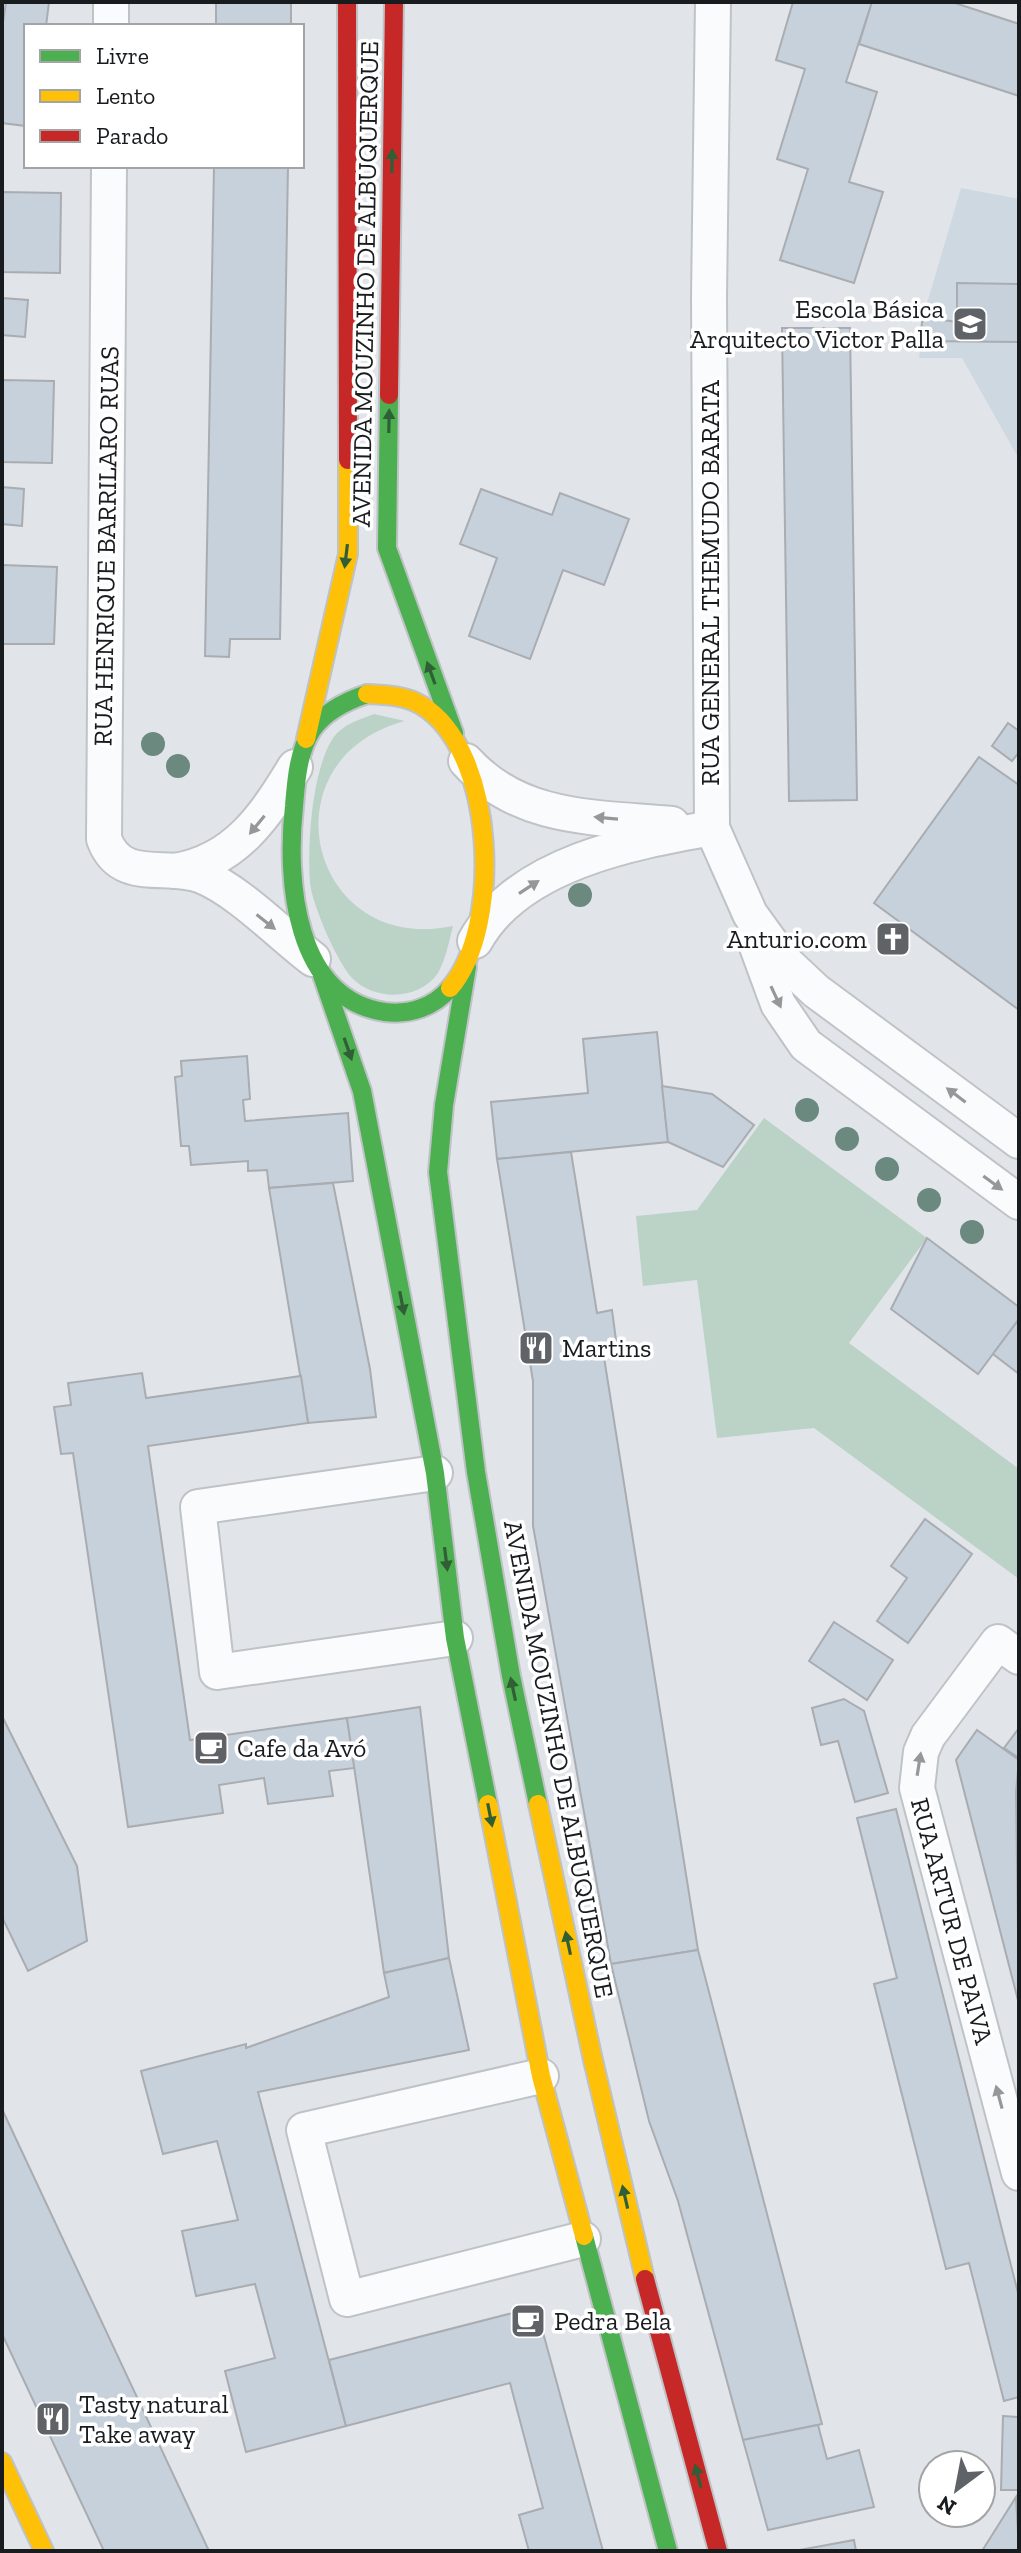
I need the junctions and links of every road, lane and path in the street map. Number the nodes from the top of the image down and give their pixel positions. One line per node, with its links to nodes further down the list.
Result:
1 (111, 2): 5 (street)
2 (347, 2): 7 (main road, AVENIDA MOUZINHO DE ALBUQUERQUE, one-way to 7)
3 (394, 2): 8 (main road, AVENIDA MOUZINHO DE ALBUQUERQUE, one-way to 3)
4 (713, 2): 9 (street, RUA GENERAL THEMUDO BARATA)
5 (111, 24)
6 (109, 168): 10 (street, RUA HENRIQUE BARRILARO RUAS)
7 (302, 751): 8 (main road); 10 (street, RUA HENRIQUE BARRILARO RUAS, one-way to 10); 13 (main road)
8 (462, 754): 9 (street, one-way to 8); 12 (main road)
9 (712, 828): 11 (street); 12 (street, one-way to 9)
10 (175, 871): 13 (street, RUA HENRIQUE BARRILARO RUAS, one-way to 13)
11 (742, 898): 14 (street, one-way to 11); 15 (street, one-way to 15)
12 (470, 954): 13 (main road); 16 (main road, AVENIDA MOUZINHO DE ALBUQUERQUE)
13 (317, 967): 16 (main road, AVENIDA MOUZINHO DE ALBUQUERQUE, one-way to 16)
14 (1019, 1141)
15 (1019, 1202)
16 (456, 1472): 17 (main road, AVENIDA MOUZINHO DE ALBUQUERQUE, one-way to 17); 17 (main road, AVENIDA MOUZINHO DE ALBUQUERQUE); 17 (street)
17 (479, 1636): 19 (main road, AVENIDA MOUZINHO DE ALBUQUERQUE, one-way to 19); 21 (main road, AVENIDA MOUZINHO DE ALBUQUERQUE, one-way to 17)
18 (1008, 1649): 20 (street, RUA ARTUR DE PAIVA, one-way to 18)
19 (547, 2074): 21 (main road, AVENIDA MOUZINHO DE ALBUQUERQUE); 21 (street)
20 (1019, 2173)
21 (610, 2232): 24 (main road, AVENIDA MOUZINHO DE ALBUQUERQUE); 25 (main road, AVENIDA MOUZINHO DE ALBUQUERQUE, one-way to 21)
22 (2, 2462): 23 (main road)
23 (44, 2551)
24 (668, 2551)
25 (718, 2551)

